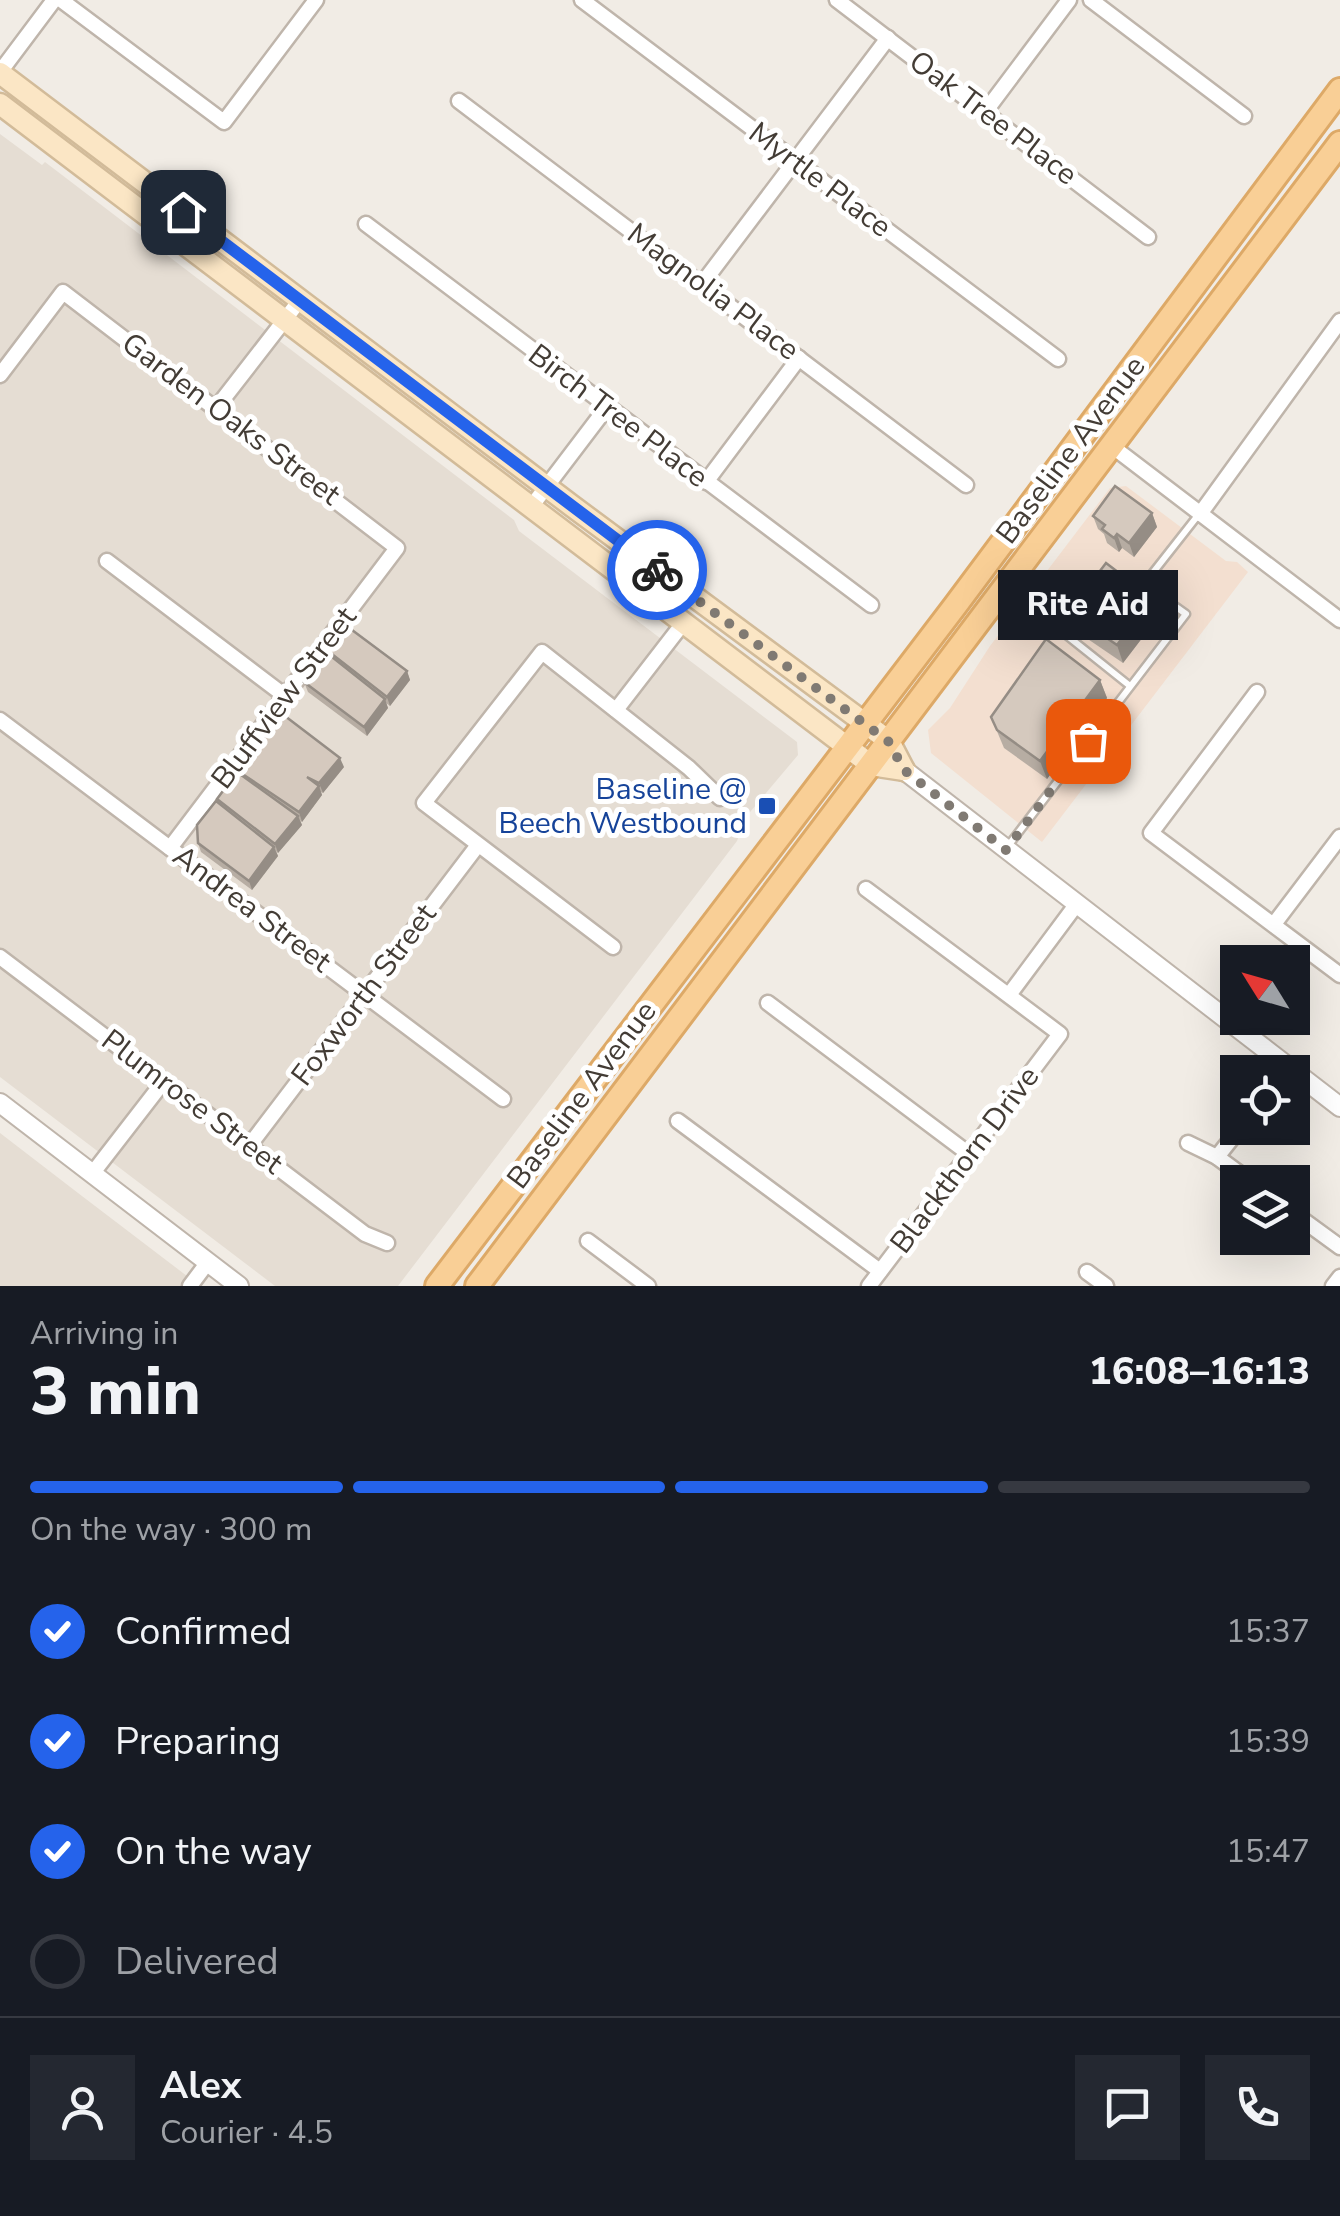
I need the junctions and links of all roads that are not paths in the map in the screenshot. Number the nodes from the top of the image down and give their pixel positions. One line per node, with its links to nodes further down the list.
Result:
1 (57, 0): 2 (street); 8 (street)
2 (316, 0)
3 (582, 0): 15 (street, Myrtle Place)
4 (837, 0): 7 (street, Oak Tree Place)
5 (1069, 0): 12 (street)
6 (1091, 0): 13 (street)
7 (888, 38): 12 (street, Oak Tree Place); 15 (street)
8 (0, 72): 19 (main road)
9 (1340, 90): 44 (main road, Baseline Avenue)
10 (459, 101): 18 (street, Magnolia Place)
11 (0, 104): 20 (main road)
12 (984, 112): 17 (street, Oak Tree Place)
13 (1244, 116)
14 (1340, 143): 27 (main road, Baseline Avenue)
15 (795, 162): 18 (street); 23 (street, Myrtle Place)
16 (366, 224): 26 (street, Birch Tree Place)
17 (1148, 236)
18 (702, 284): 22 (street, Magnolia Place)
19 (300, 300): 20 (street); 30 (main road)
20 (285, 319): 25 (street); 31 (main road)
21 (1340, 320): 32 (street)
22 (799, 358): 28 (street); 29 (street, Magnolia Place)
23 (1058, 359)
24 (0, 375): 25 (street, Garden Oaks Street)
25 (217, 407): 33 (street, Garden Oaks Street)
26 (606, 408): 28 (street, Birch Tree Place); 30 (street)
27 (1112, 447): 32 (street); 35 (main road, Baseline Avenue)
28 (706, 482): 36 (street, Birch Tree Place)
29 (966, 484)
30 (546, 486): 31 (street); 44 (main road)
31 (532, 506): 38 (main road)
32 (1200, 514): 37 (street); 39 (lane)
33 (398, 548): 41 (street, Bluffview Street)
34 (107, 560): 41 (street)
35 (1005, 586): 39 (lane); 45 (main road, Baseline Avenue)
36 (872, 605)
37 (1340, 620)
38 (684, 622): 42 (street); 46 (main road)
39 (1130, 686): 53 (lane)
40 (1257, 692): 56 (street)
41 (285, 696): 52 (street, Bluffview Street)
42 (616, 710): 49 (street); 51 (street)
43 (0, 720): 52 (street, Andrea Street)
44 (864, 724): 45 (main road); 46 (main road, Baseline Avenue)
45 (889, 742): 47 (main road, Baseline Avenue); 48 (main road)
46 (846, 745): 47 (main road); 87 (main road, Baseline Avenue)
47 (871, 764): 48 (main road); 88 (main road, Baseline Avenue)
48 (904, 770): 53 (street)
49 (720, 798)
50 (1340, 837): 56 (street)
51 (478, 845): 57 (street); 60 (street, Foxworth Street)
52 (170, 848): 60 (street, Andrea Street)
53 (1006, 850): 55 (street)
54 (866, 888): 61 (street)
55 (1076, 905): 61 (street); 63 (street)
56 (1274, 924): 59 (street)
57 (613, 946)
58 (0, 957): 64 (street, Plumrose Street)
59 (1340, 975)
60 (365, 994): 66 (street, Andrea Street); 72 (street, Foxworth Street)
61 (1008, 995): 73 (street, Blackthorn Drive)
62 (768, 1003): 73 (street)
63 (1266, 1055)
64 (164, 1081): 72 (street, Plumrose Street); 76 (street)
65 (1310, 1087): 68 (street)
66 (502, 1099)
67 (0, 1103): 76 (street)
68 (1340, 1107)
69 (678, 1121): 82 (street)
70 (1188, 1143): 74 (street)
71 (1226, 1145): 74 (street)
72 (249, 1146): 79 (street, Plumrose Street)
73 (969, 1154): 82 (street, Blackthorn Drive)
74 (1216, 1157): 75 (street)
75 (1227, 1165)
76 (92, 1174): 81 (street)
77 (1310, 1225): 80 (street)
78 (588, 1241): 89 (street)
79 (386, 1243)
80 (1340, 1247)
81 (208, 1262): 85 (street); 86 (street)
82 (880, 1271): 90 (street, Blackthorn Drive)
83 (1087, 1272): 91 (street)
84 (1340, 1277): 92 (street)
85 (190, 1286)
86 (239, 1286)
87 (437, 1286)
88 (477, 1286)
89 (648, 1286)
90 (869, 1286)
91 (1106, 1286)
92 (1333, 1286)

